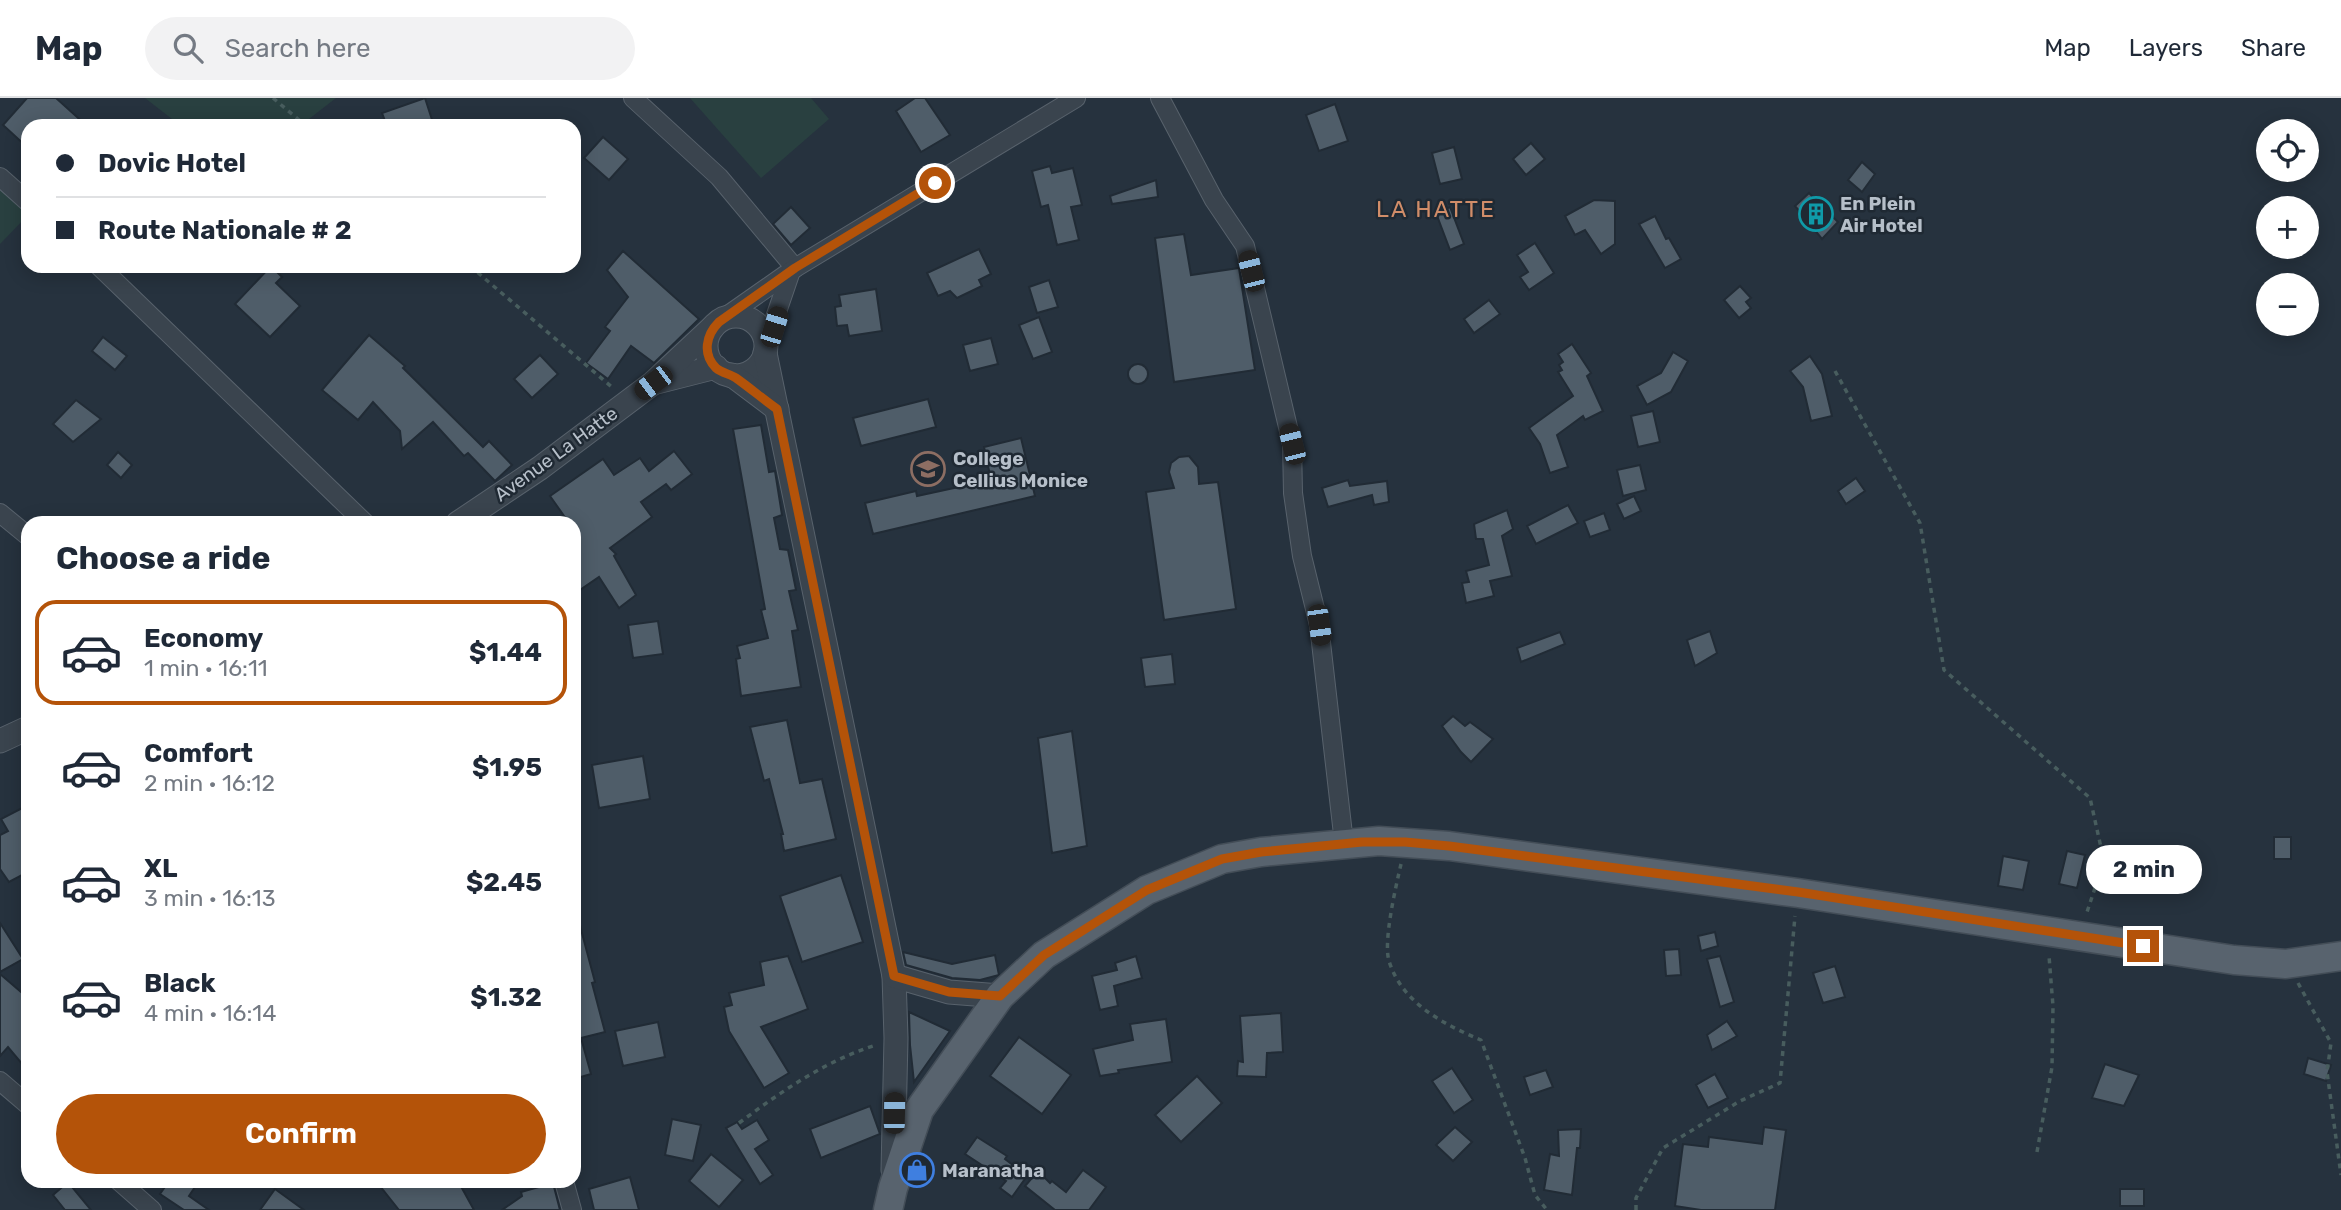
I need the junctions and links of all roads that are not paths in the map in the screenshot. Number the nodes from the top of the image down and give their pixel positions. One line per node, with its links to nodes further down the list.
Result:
1 (633, 98): 6 (street)
2 (1076, 98): 6 (street)
3 (1160, 98): 19 (street)
4 (0, 177): 5 (street)
5 (21, 196)
6 (793, 269): 8 (street); 9 (street)
7 (106, 273): 14 (street)
8 (716, 325): 9 (street); 10 (street); 11 (street, Avenue La Hatte)
9 (766, 349): 10 (street); 12 (street)
10 (724, 371): 11 (street, Avenue La Hatte); 12 (street)
11 (653, 383): 15 (street, Avenue La Hatte)
12 (777, 409): 21 (street)
13 (0, 513): 16 (street)
14 (358, 516)
15 (468, 516)
16 (21, 530)
17 (21, 731): 18 (street)
18 (0, 741)
19 (1344, 843): 20 (main road); 22 (main road)
20 (2341, 956)
21 (894, 976): 22 (street); 27 (street)
22 (1000, 996): 27 (main road)
23 (0, 1081): 24 (street)
24 (21, 1099)
25 (127, 1188): 28 (street)
26 (566, 1188): 29 (street)
27 (890, 1199)
28 (152, 1210)
29 (572, 1210)

